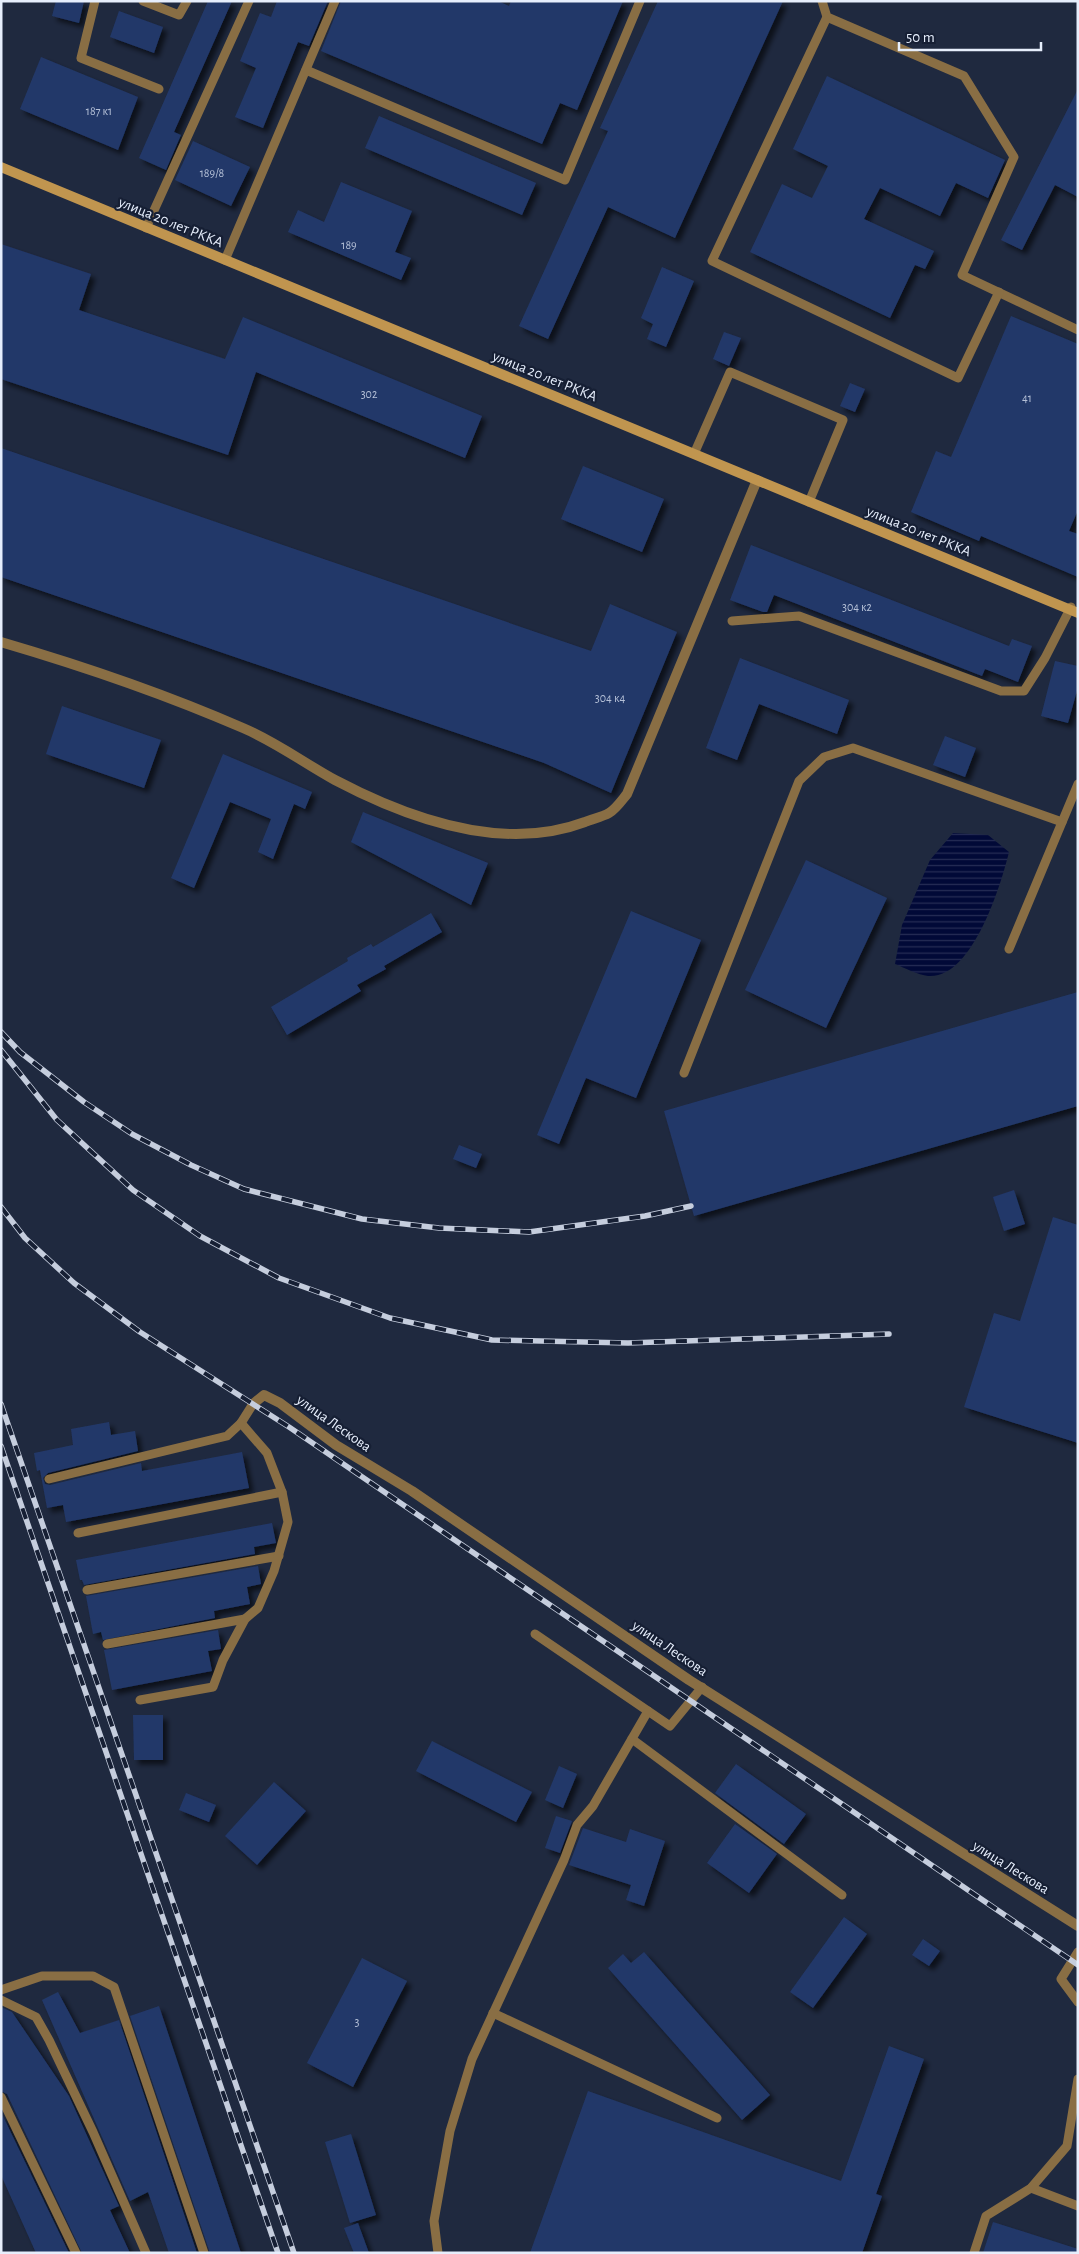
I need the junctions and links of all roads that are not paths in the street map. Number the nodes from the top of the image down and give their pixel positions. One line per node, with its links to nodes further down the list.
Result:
1 (95, 1): 10 (lane)
2 (143, 1): 3 (lane)
3 (187, 1)
4 (249, 1): 12 (lane)
5 (335, 1): 9 (lane)
6 (640, 1): 9 (lane)
7 (822, 1): 8 (lane)
8 (827, 17): 14 (lane); 14 (lane)
9 (306, 70): 13 (lane)
10 (159, 89)
11 (1, 167): 12 (main road, улица 20 лет РККА)
12 (146, 228): 13 (main road, улица 20 лет РККА)
13 (225, 260): 16 (main road, улица 20 лет РККА)
14 (998, 292): 15 (lane)
15 (1078, 330)
16 (694, 454): 17 (main road, улица 20 лет РККА); 18 (lane)
17 (757, 480): 18 (main road, улица 20 лет РККА); 21 (street)
18 (809, 502): 19 (main road, улица 20 лет РККА)
19 (1074, 610): 20 (lane)
20 (732, 621)
21 (1, 642)
22 (1078, 784): 23 (lane)
23 (1075, 800): 24 (lane)
24 (1062, 822): 25 (lane); 26 (lane)
25 (1009, 950)
26 (684, 1072)
27 (253, 1404): 28 (lane); 37 (street, улица Лескова)
28 (241, 1423): 29 (lane); 30 (lane)
29 (49, 1479)
30 (282, 1492): 31 (lane); 32 (lane)
31 (78, 1532)
32 (279, 1556): 33 (lane); 34 (lane)
33 (87, 1590)
34 (245, 1619): 36 (lane); 38 (lane)
35 (535, 1634): 39 (lane)
36 (107, 1644)
37 (702, 1687): 39 (lane); 42 (street, улица Лескова)
38 (140, 1700)
39 (648, 1711): 40 (lane)
40 (632, 1739): 41 (lane); 47 (lane)
41 (842, 1895)
42 (1078, 1926)
43 (1078, 1952): 46 (lane)
44 (1, 1990): 55 (lane)
45 (1, 2000): 54 (lane)
46 (1078, 2002)
47 (493, 2013): 50 (lane); 56 (lane)
48 (1078, 2079): 51 (lane)
49 (1, 2097): 53 (lane)
50 (717, 2118)
51 (1031, 2188): 52 (lane); 57 (lane)
52 (1078, 2206)
53 (76, 2253)
54 (146, 2253)
55 (204, 2253)
56 (438, 2253)
57 (974, 2253)

